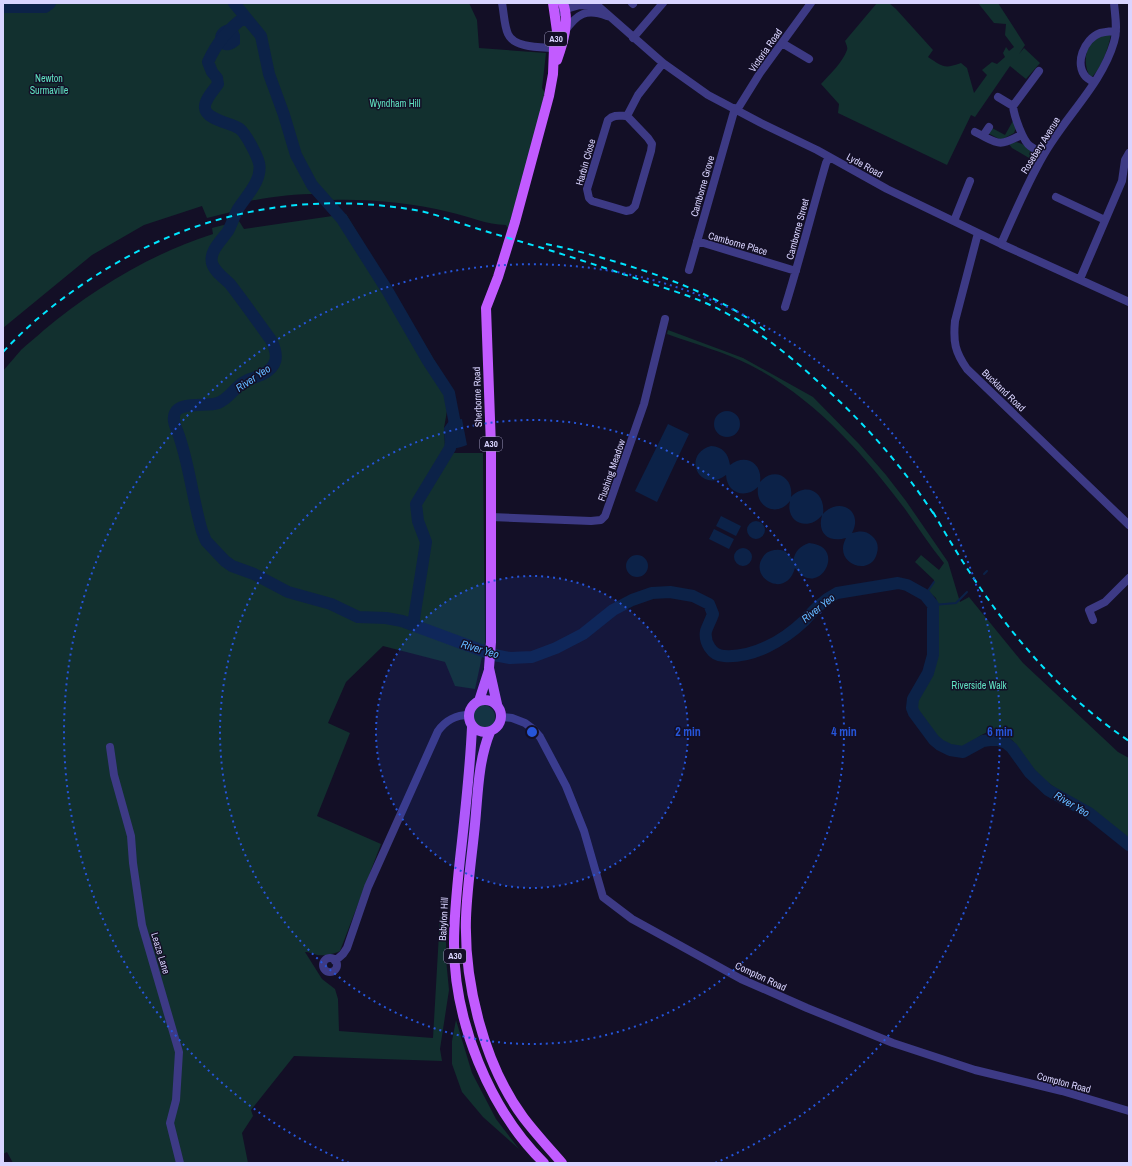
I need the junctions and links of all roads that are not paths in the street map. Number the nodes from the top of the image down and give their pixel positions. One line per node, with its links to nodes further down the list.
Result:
1 (502, 3): 11 (street)
2 (663, 3): 9 (street)
3 (811, 3): 10 (street, Victoria Road)
4 (1114, 3): 7 (street, Rosebery Avenue)
5 (597, 7): 6 (street); 6 (street); 9 (street, Lyde Road)
6 (563, 10): 8 (main road, A30); 8 (main road, A30)
7 (1116, 30): 16 (street, Rosebery Avenue); 16 (street)
8 (561, 31): 11 (main road, A30); 15 (main road, A30)
9 (633, 38): 13 (street, Lyde Road)
10 (782, 43): 12 (street); 19 (street, Victoria Road)
11 (554, 48): 15 (main road, A30)
12 (809, 59)
13 (663, 63): 19 (street, Lyde Road); 20 (street)
14 (1038, 70): 18 (street)
15 (553, 74): 40 (main road, Sherborne Road / A30)
16 (1094, 82): 24 (street, Rosebery Avenue)
17 (998, 97): 18 (street)
18 (1013, 106): 22 (street)
19 (736, 109): 25 (street, Lyde Road); 32 (street, Camborne Grove)
20 (627, 116): 20 (street, Harbin Close)
21 (989, 127): 22 (street)
22 (1021, 134): 24 (street)
23 (1129, 153): 26 (street)
24 (1044, 154): 33 (street, Rosebery Avenue)
25 (829, 157): 30 (street, Lyde Road); 35 (street, Camborne Street)
26 (1127, 170): 29 (street)
27 (976, 192): 30 (street)
28 (1056, 197): 29 (street)
29 (1106, 220): 36 (street)
30 (954, 221): 31 (street, Lyde Road)
31 (978, 233): 33 (street, Lyde Road); 41 (street, Buckland Road)
32 (696, 241): 34 (street, Camborne Grove); 35 (street, Camborne Place)
33 (1001, 244): 36 (street, Lyde Road)
34 (689, 270)
35 (796, 271): 38 (street, Camborne Street)
36 (1080, 279): 37 (street, Lyde Road)
37 (1129, 302)
38 (785, 307)
39 (665, 319): 40 (street, Flushing Meadow)
40 (491, 517): 44 (main road, Sherborne Road / A30)
41 (1129, 525)
42 (1129, 578): 43 (street)
43 (1093, 620)
44 (490, 668): 45 (main road, A30); 46 (main road, A30)
45 (479, 701): 46 (main road); 47 (main road, A30)
46 (496, 704): 48 (main road, A30)
47 (469, 715): 49 (main road, A30); 54 (street)
48 (502, 717): 50 (main road, A30); 55 (street, Compton Road)
49 (472, 727): 50 (main road); 52 (main road, Babylon Hill / A30)
50 (490, 732): 53 (main road, A30)
51 (110, 747): 56 (street, Leaze Lane)
52 (459, 875): 53 (main road); 57 (main road, Babylon Hill / A30)
53 (470, 877): 58 (main road, A30)
54 (335, 961)
55 (1129, 1111)
56 (180, 1163)
57 (544, 1163)
58 (562, 1163)

